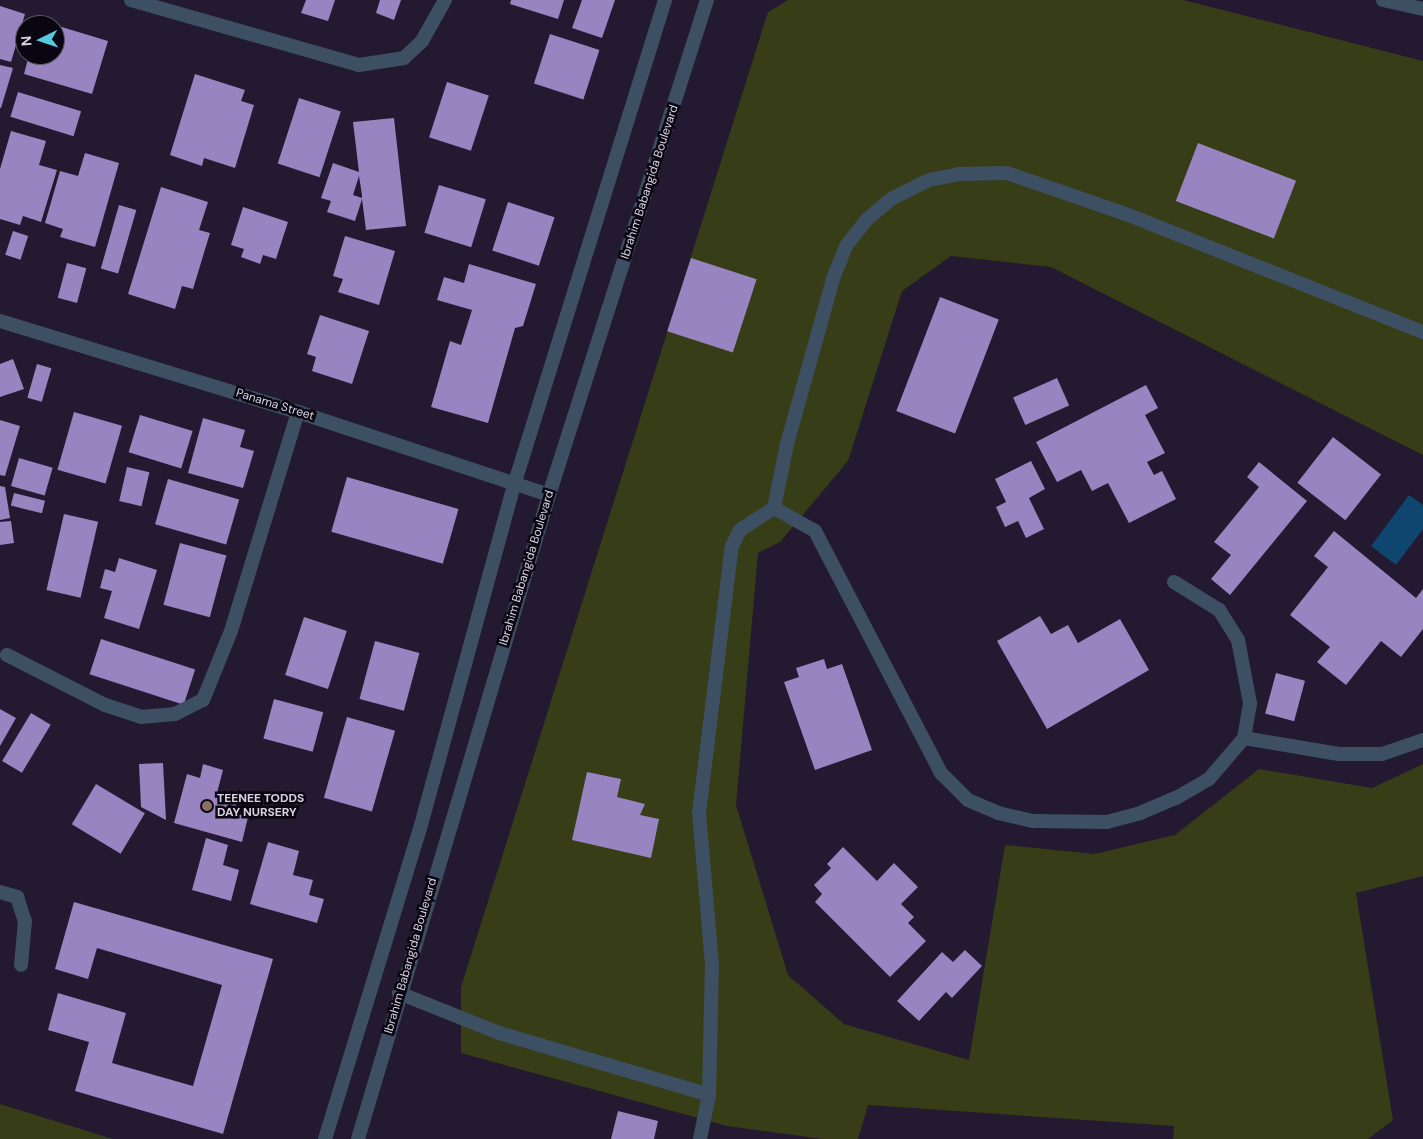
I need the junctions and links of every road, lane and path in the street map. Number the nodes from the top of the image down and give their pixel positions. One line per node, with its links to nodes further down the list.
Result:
1 (132, 0): 2 (street)
2 (445, 0)
3 (665, 0): 10 (street)
4 (707, 0): 11 (street, Ibrahim Babangida Boulevard)
5 (1383, 0): 6 (street)
6 (1423, 10)
7 (0, 321): 9 (street, Panama Street)
8 (1423, 332): 12 (street)
9 (298, 412): 10 (street, Panama Street); 14 (street)
10 (515, 482): 11 (street, Panama Street); 21 (street)
11 (549, 495): 19 (street, Ibrahim Babangida Boulevard)
12 (774, 508): 15 (street); 20 (street)
13 (1174, 582): 15 (street)
14 (7, 655)
15 (1244, 738): 16 (street)
16 (1423, 740)
17 (0, 892): 18 (street)
18 (21, 965)
19 (400, 993): 20 (street); 22 (street, Ibrahim Babangida Boulevard)
20 (709, 1096): 23 (street)
21 (325, 1139)
22 (358, 1139)
23 (700, 1139)

